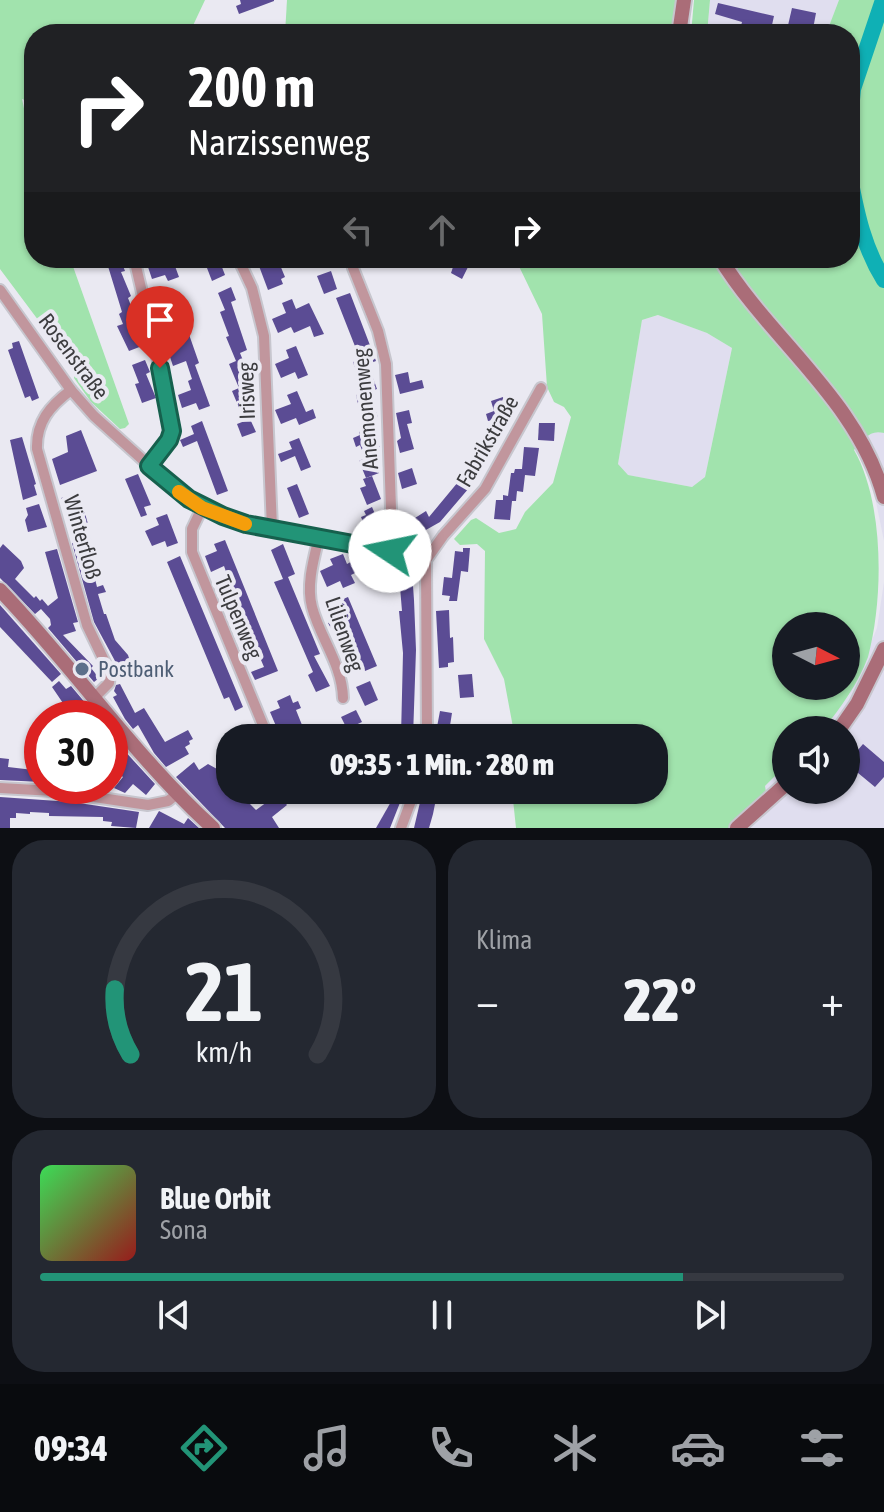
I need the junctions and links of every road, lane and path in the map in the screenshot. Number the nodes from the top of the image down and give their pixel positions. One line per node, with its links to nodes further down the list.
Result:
1 (684, 0): 2 (main road)
2 (680, 24)
3 (136, 268): 10 (street)
4 (243, 268): 13 (street, Irisweg)
5 (353, 268): 15 (street, Anemonenweg)
6 (727, 268): 11 (main road)
7 (0, 290): 9 (street, Rosenstraße)
8 (541, 388): 16 (street, Fabrikstraße)
9 (71, 390): 10 (street, Rosenstraße); 19 (street, Winterfloß)
10 (149, 466): 12 (street, Rosenstraße)
11 (884, 497)
12 (202, 508): 13 (street, Rosenstraße); 22 (street, Tulpenweg)
13 (272, 528): 14 (street, Rosenstraße)
14 (319, 537): 15 (street, Rosenstraße); 20 (street, Lilienweg)
15 (390, 551): 16 (street, Rosenstraße)
16 (426, 560): 23 (street)
17 (0, 590): 19 (main road)
18 (884, 649): 21 (main road)
19 (94, 698): 25 (main road)
20 (343, 698)
21 (849, 716)
22 (263, 724)
23 (427, 724)
24 (0, 788): 25 (street)
25 (177, 794): 28 (main road)
26 (772, 797): 30 (main road)
27 (410, 804): 29 (street)
28 (213, 828)
29 (401, 828)
30 (737, 828)

